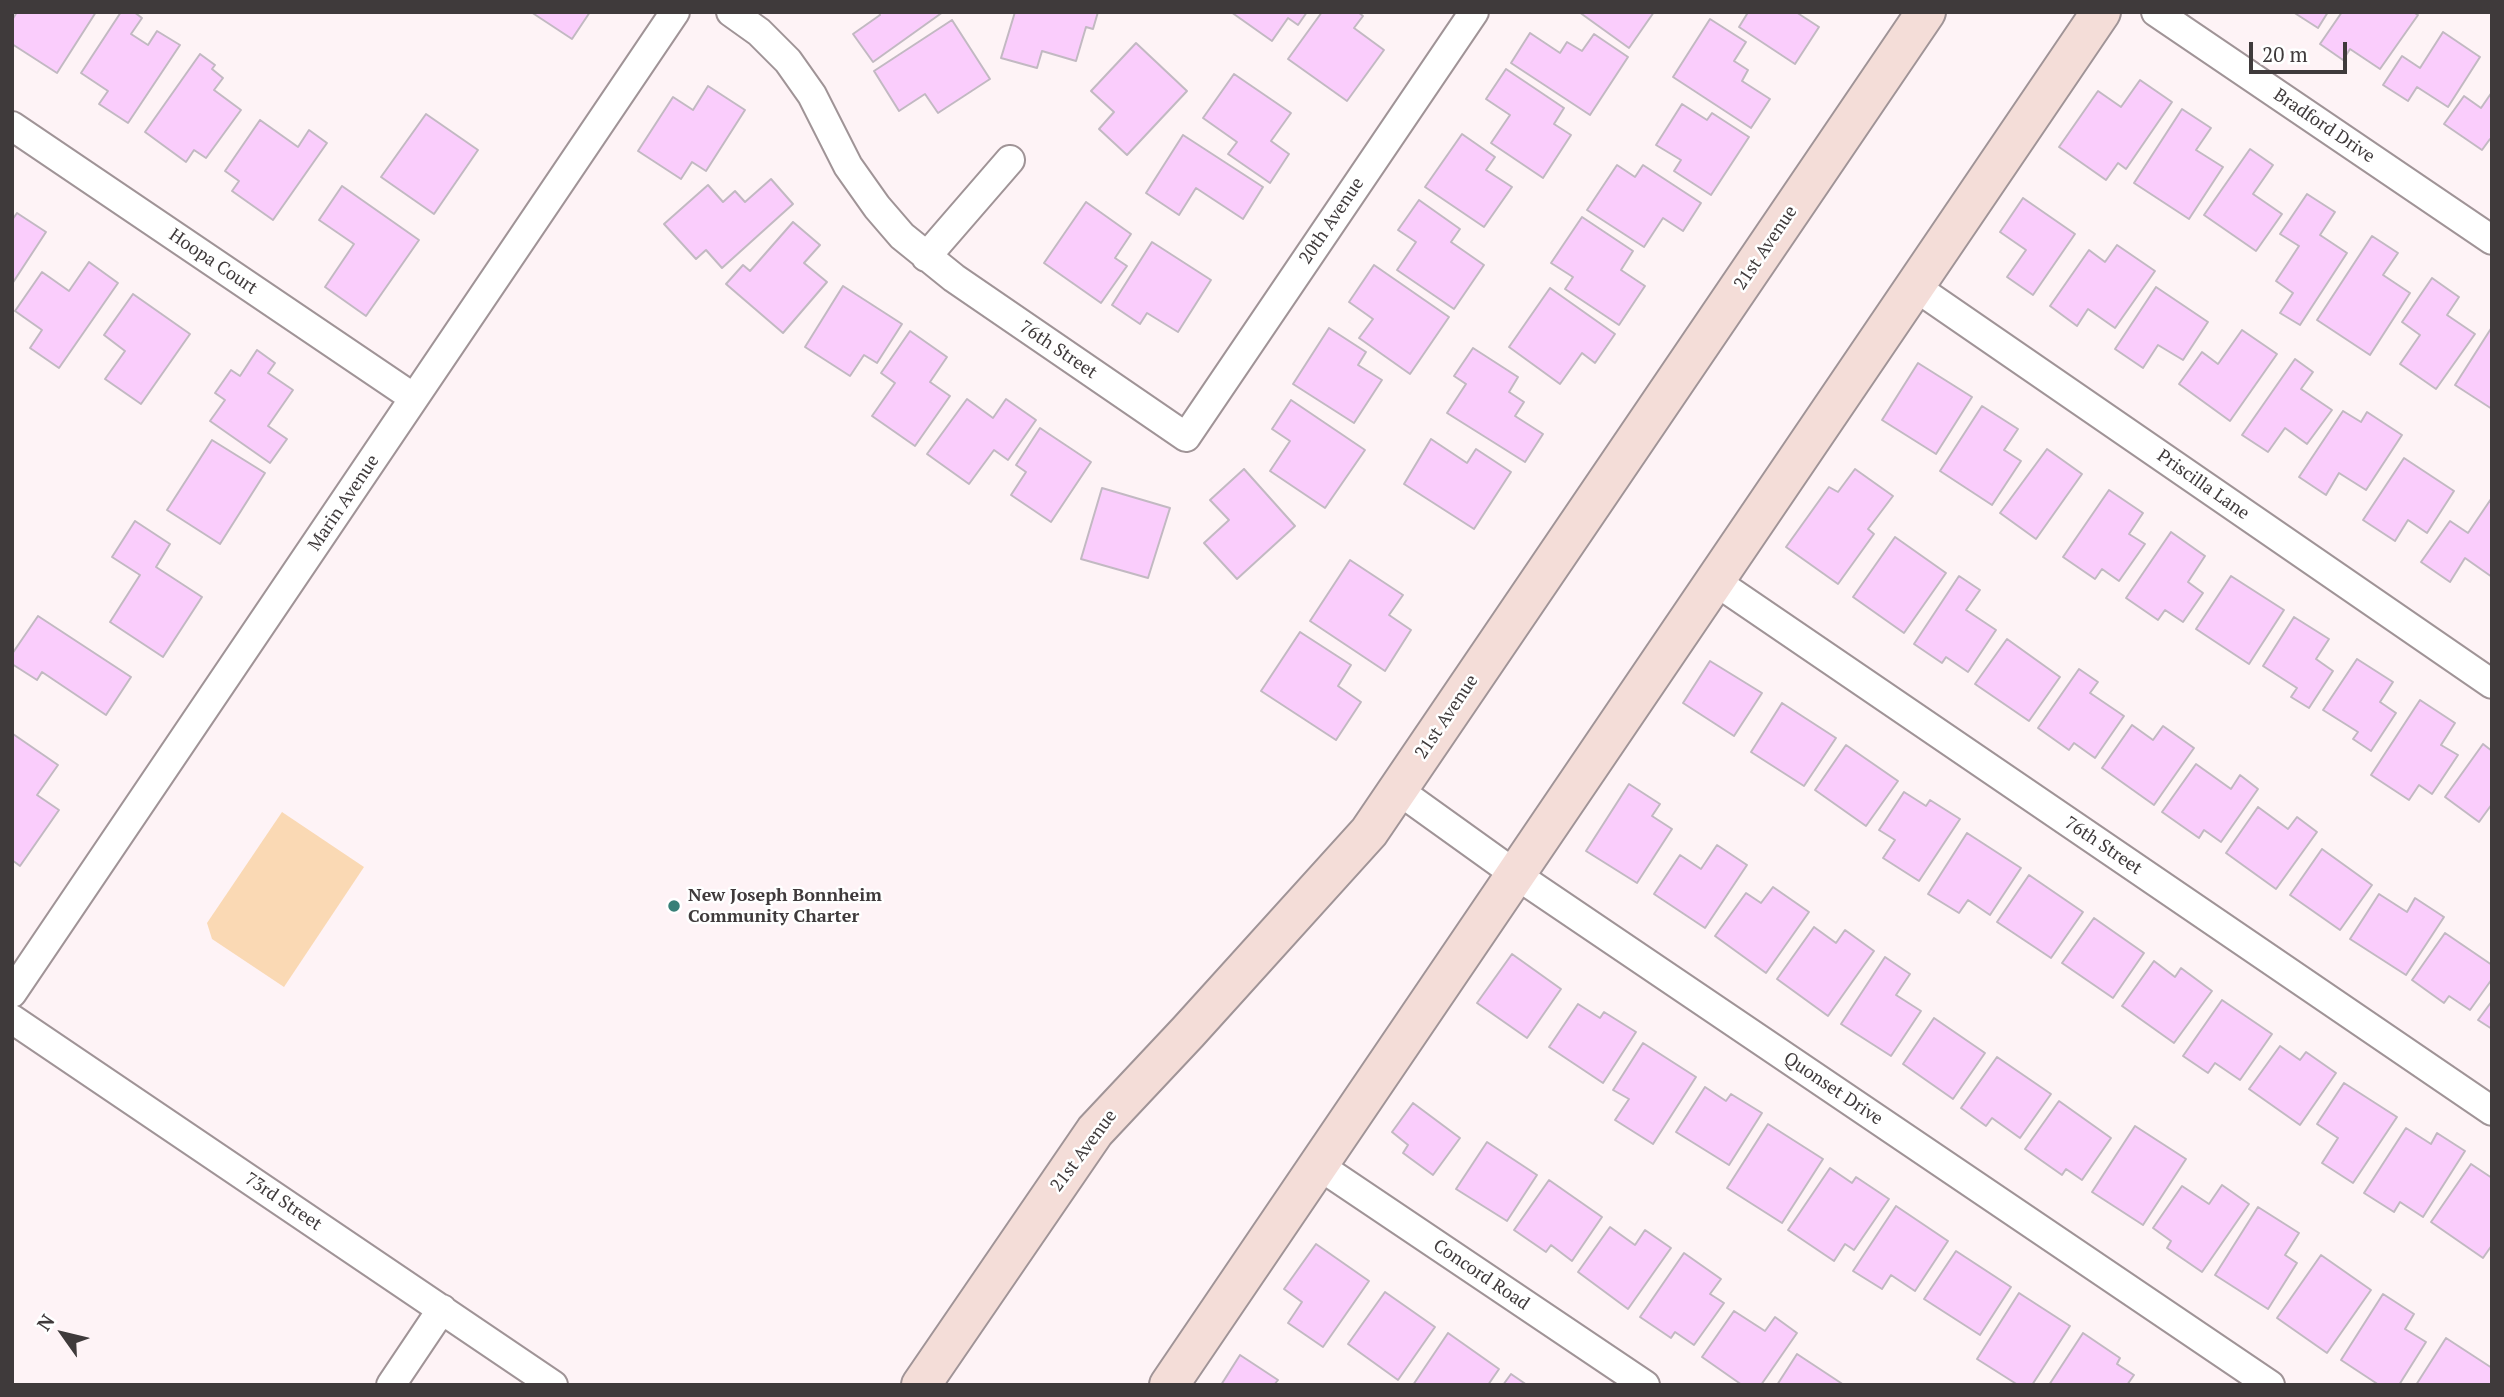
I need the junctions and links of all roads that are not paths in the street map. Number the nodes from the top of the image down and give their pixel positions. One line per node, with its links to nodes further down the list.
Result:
1 (675, 12): 12 (street, Marin Avenue)
2 (731, 12): 10 (street, 76th Street)
3 (1474, 12): 13 (street, 20th Avenue)
4 (1926, 12): 16 (street, 21st Avenue)
5 (2101, 12): 11 (street)
6 (2156, 12): 9 (street, Bradford Drive)
7 (12, 126): 12 (street, Hoopa Court)
8 (1010, 160): 10 (street)
9 (2492, 240)
10 (926, 257): 13 (street, 76th Street)
11 (1914, 286): 14 (street); 15 (street, Priscilla Lane)
12 (414, 398): 18 (street, Marin Avenue)
13 (1190, 430)
14 (1715, 580): 17 (street); 20 (street, 76th Street)
15 (2492, 684)
16 (1398, 790): 17 (street, Quonset Drive); 25 (street, 21st Avenue)
17 (1516, 874): 21 (street); 28 (street, Quonset Drive)
18 (12, 993)
19 (12, 1018): 22 (street, 73rd Street)
20 (2492, 1111)
21 (1318, 1165): 26 (street); 27 (street, Concord Road)
22 (442, 1309): 23 (street); 24 (street, 73rd Street)
23 (391, 1385)
24 (553, 1385)
25 (921, 1385)
26 (1169, 1385)
27 (1645, 1385)
28 (2270, 1385)

